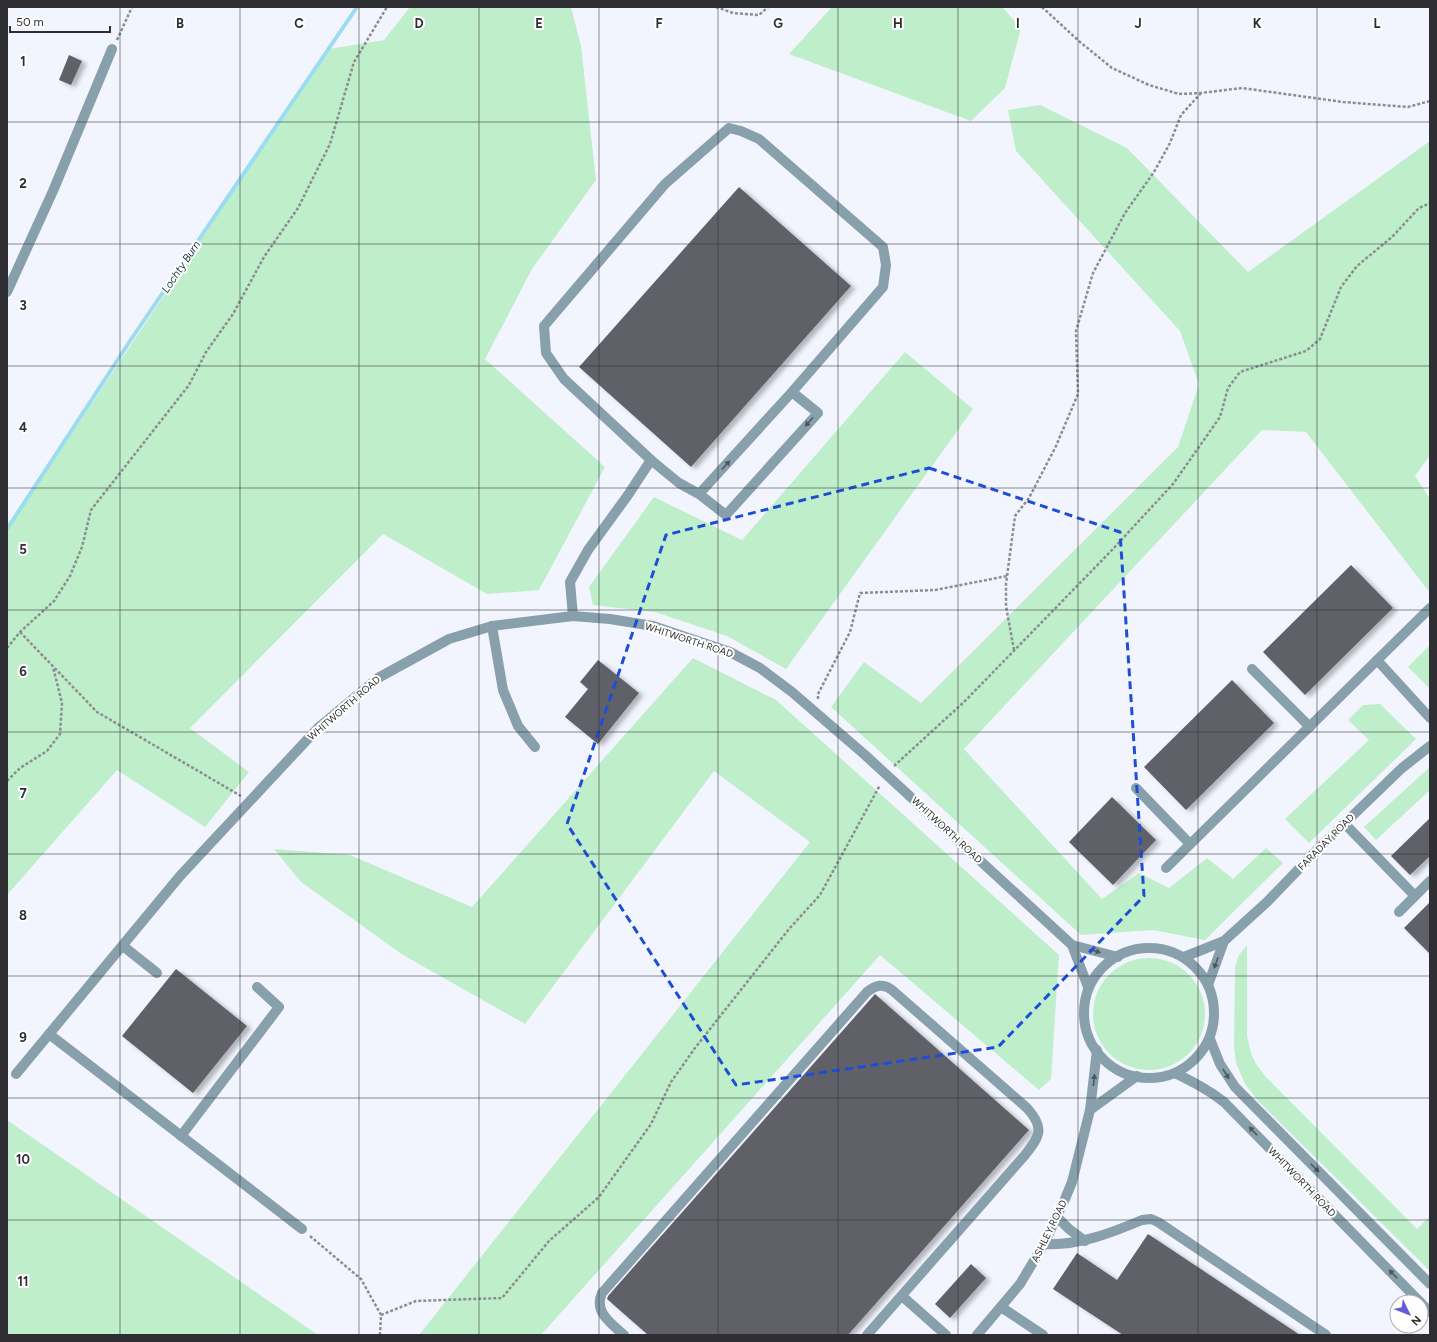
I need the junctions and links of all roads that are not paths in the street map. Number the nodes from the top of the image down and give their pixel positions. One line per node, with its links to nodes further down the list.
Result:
1 (112, 49): 2 (street)
2 (7, 292)
3 (792, 392): 4 (street); 5 (street, one-way to 3); 5 (street, one-way to 5)
4 (651, 460): 5 (street); 7 (street)
5 (699, 494)
6 (1430, 608): 9 (street)
7 (573, 616): 8 (street, WHITWORTH ROAD); 23 (street, WHITWORTH ROAD)
8 (492, 626): 14 (street); 24 (street, WHITWORTH ROAD)
9 (1377, 660): 11 (street); 12 (street)
10 (1252, 669): 12 (street)
11 (1430, 718)
12 (1310, 727): 17 (street)
13 (1430, 746): 16 (street, FARADAY ROAD)
14 (535, 747)
15 (1136, 788): 17 (street)
16 (1344, 823): 20 (street); 22 (street, FARADAY ROAD)
17 (1190, 844): 18 (street)
18 (1166, 868)
19 (1430, 881): 20 (street)
20 (1415, 896): 21 (street)
21 (1399, 912)
22 (1224, 942): 26 (street, FARADAY ROAD); 28 (street, FARADAY ROAD, one-way to 28)
23 (1072, 945): 25 (street, WHITWORTH ROAD, one-way to 25); 30 (street, WHITWORTH ROAD)
24 (123, 946): 27 (street); 31 (street, WHITWORTH ROAD)
25 (1118, 957): 26 (street); 30 (street)
26 (1184, 957): 28 (street)
27 (157, 973)
28 (1208, 985): 32 (street)
29 (257, 987): 38 (street)
30 (1088, 987): 33 (street)
31 (49, 1034): 35 (street, WHITWORTH ROAD); 38 (street)
32 (1210, 1039): 34 (street); 43 (street, WHITWORTH ROAD, one-way to 43)
33 (1097, 1050): 36 (street); 37 (street, ASHLEY ROAD, one-way to 33)
34 (1175, 1073): 36 (street); 44 (street, WHITWORTH ROAD, one-way to 34)
35 (16, 1074)
36 (1137, 1076): 37 (street)
37 (1090, 1110): 39 (street, ASHLEY ROAD)
38 (181, 1136): 40 (street)
39 (1057, 1217): 41 (street); 42 (street, ASHLEY ROAD)
40 (302, 1229)
41 (1085, 1241): 42 (street); 52 (street)
42 (1044, 1244): 46 (street, ASHLEY ROAD)
43 (1430, 1284)
44 (1411, 1294)
45 (902, 1296): 47 (street); 48 (street); 49 (street)
46 (1001, 1307): 50 (street, ASHLEY ROAD); 51 (street)
47 (624, 1335)
48 (867, 1335)
49 (946, 1335)
50 (977, 1335)
51 (1043, 1335)
52 (1326, 1335)

